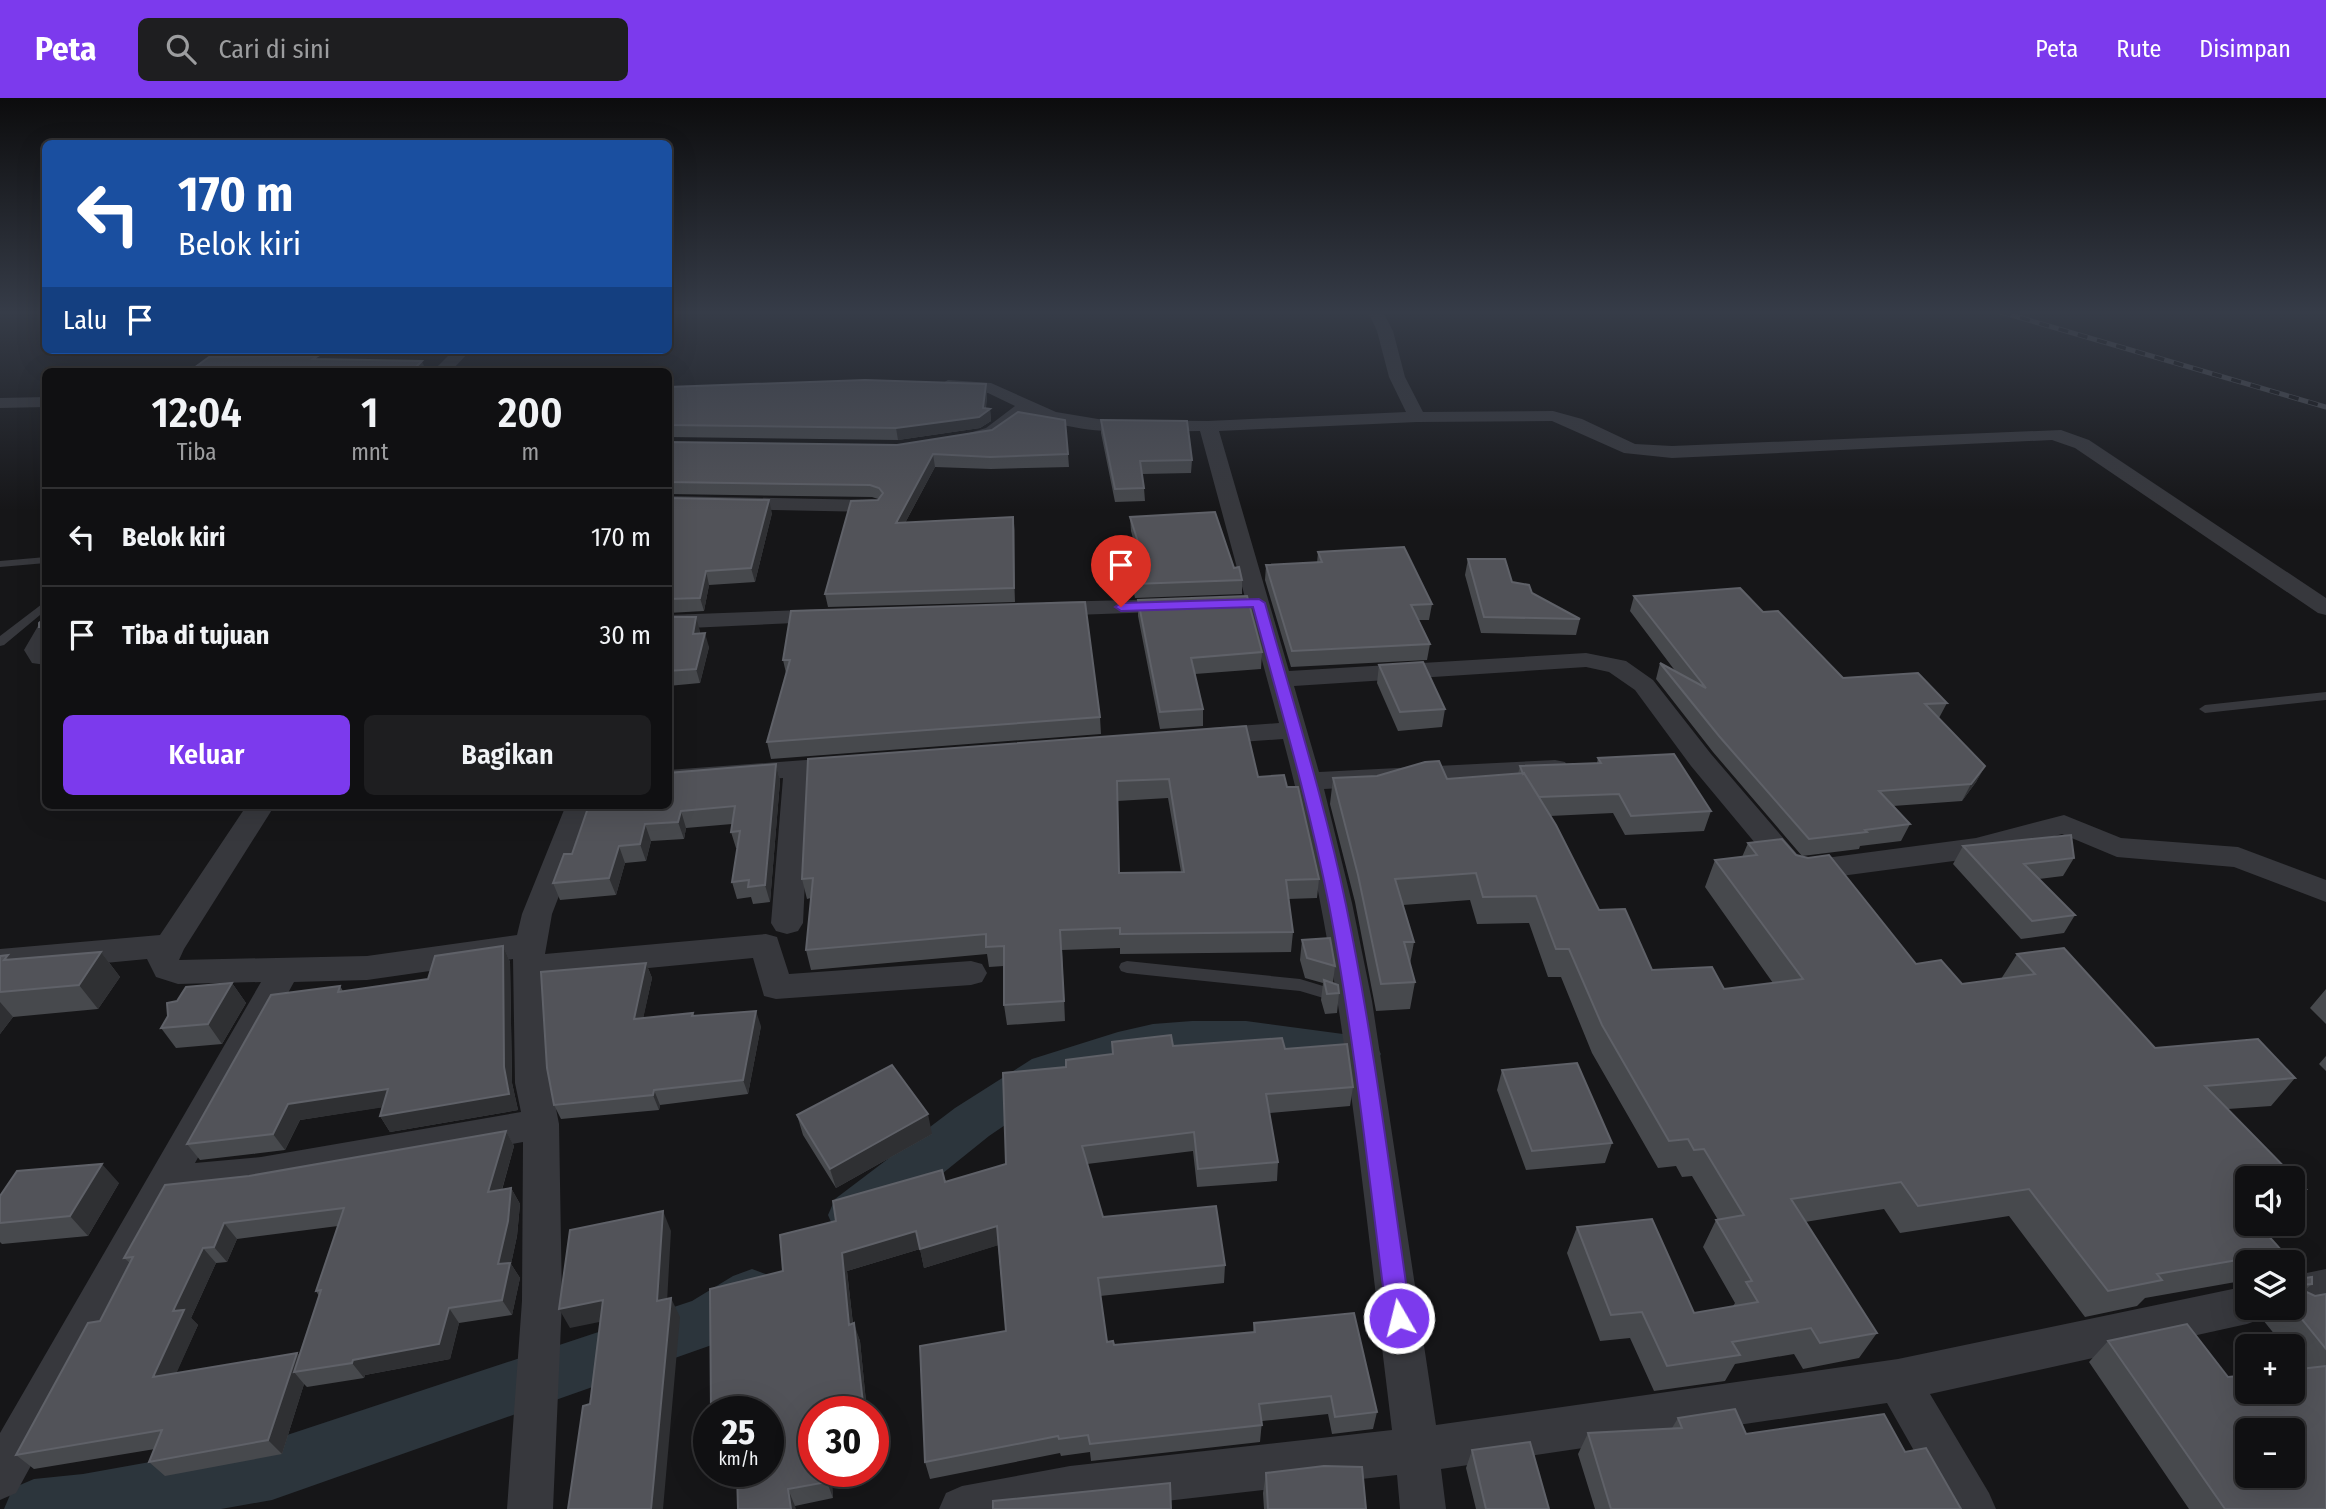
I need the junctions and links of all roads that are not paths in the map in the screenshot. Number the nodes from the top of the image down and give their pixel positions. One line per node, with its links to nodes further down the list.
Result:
1 (1397, 378): 6 (street)
2 (936, 385): 5 (street)
3 (42, 402): 4 (street)
4 (0, 403)
5 (1026, 406): 7 (street); 8 (street)
6 (1417, 417): 7 (street); 17 (street)
7 (1208, 426): 13 (street)
8 (947, 443)
9 (672, 502): 10 (street)
10 (872, 506)
11 (42, 560): 12 (lane)
12 (0, 564)
13 (1259, 603): 14 (street); 24 (street)
14 (1231, 604)
15 (1204, 605): 18 (street)
16 (42, 607): 22 (lane)
17 (2326, 608)
18 (1025, 610)
19 (847, 615): 20 (street)
20 (672, 622)
21 (42, 639): 23 (street)
22 (0, 642)
23 (42, 658)
24 (1280, 679): 27 (street); 29 (street)
25 (2326, 696): 26 (lane)
26 (2205, 709)
27 (1292, 730): 28 (street); 35 (street)
28 (1184, 738)
29 (1701, 760): 31 (street); 38 (street)
30 (877, 762): 33 (street)
31 (1674, 762)
32 (1579, 767): 35 (street)
33 (797, 769): 34 (street); 39 (street)
34 (672, 779)
35 (1308, 781): 46 (street)
36 (258, 809): 40 (street)
37 (578, 809): 41 (street)
38 (2326, 891)
39 (787, 923)
40 (169, 946): 42 (street); 44 (street)
41 (529, 956): 44 (street); 45 (street); 47 (street)
42 (0, 961)
43 (1127, 967): 46 (lane)
44 (285, 969): 48 (street)
45 (971, 973)
46 (1355, 1002): 53 (street)
47 (541, 1124): 48 (street); 55 (street)
48 (163, 1183): 54 (street)
49 (2326, 1288): 50 (street)
50 (2305, 1292)
51 (2235, 1308): 52 (street)
52 (1898, 1380): 53 (street); 58 (street)
53 (1417, 1450): 56 (street); 57 (street)
54 (0, 1477)
55 (530, 1509)
56 (962, 1509)
57 (1423, 1509)
58 (1973, 1509)

